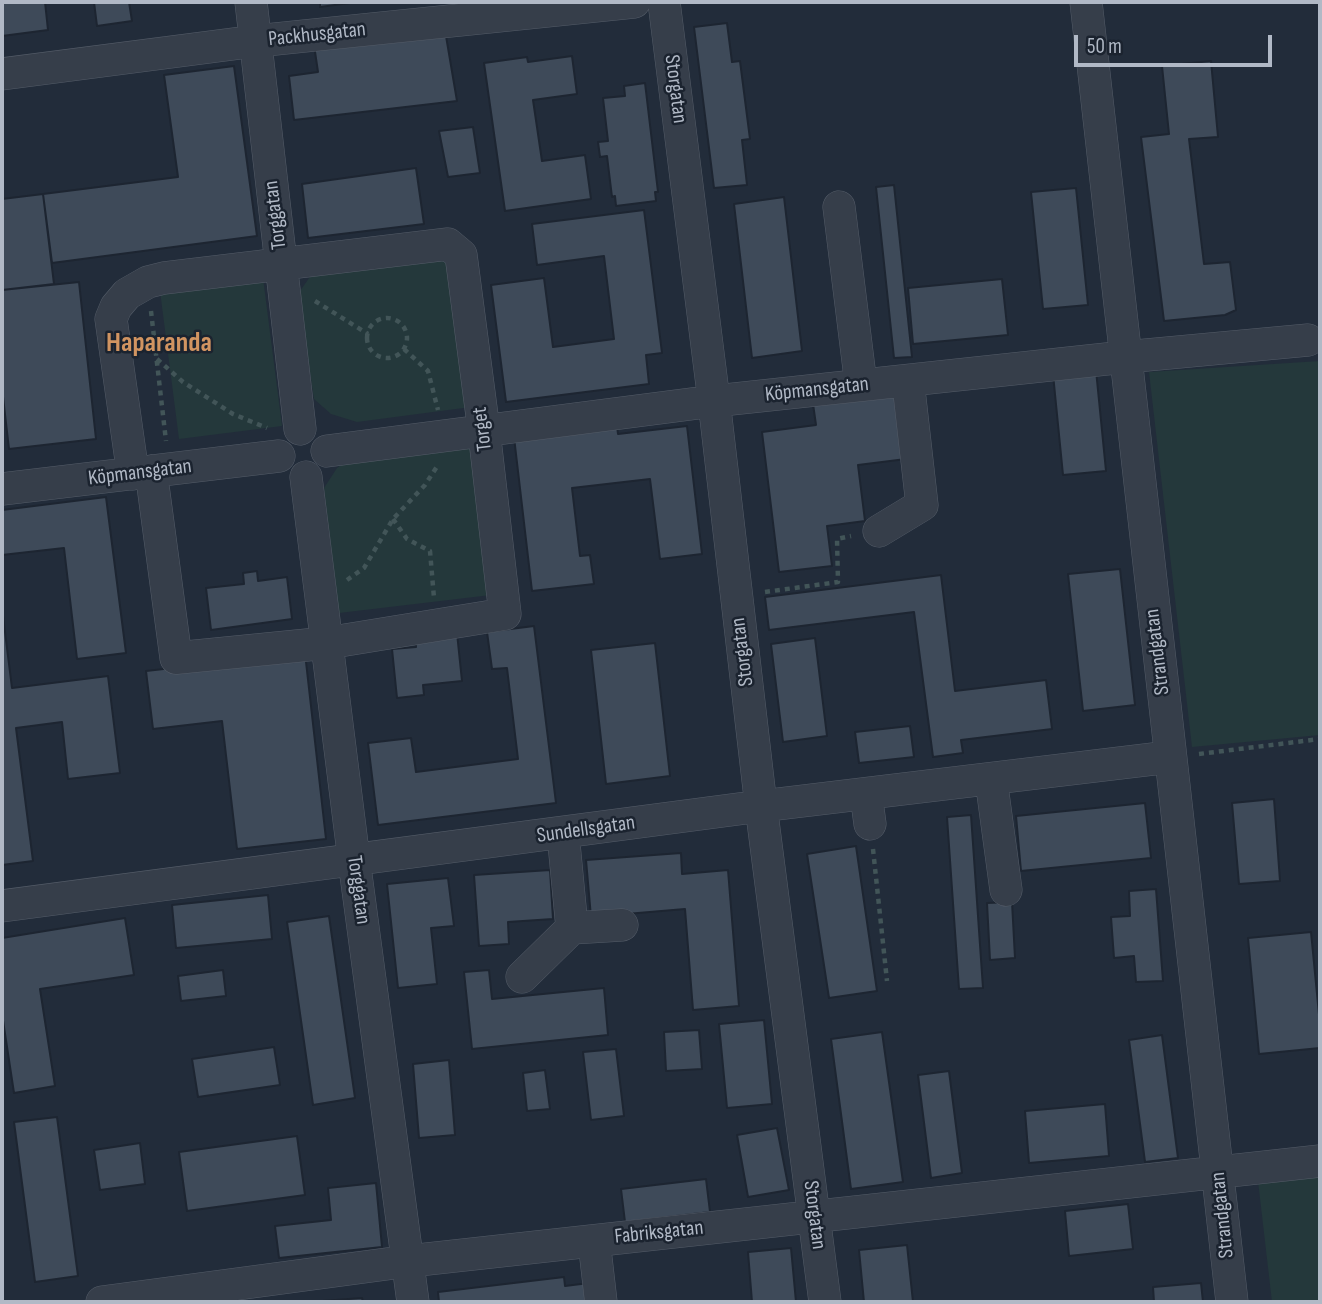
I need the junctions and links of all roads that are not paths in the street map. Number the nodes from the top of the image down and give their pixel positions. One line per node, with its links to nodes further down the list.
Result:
1 (251, 2): 5 (street, Torggatan)
2 (634, 2): 5 (street, Packhusgatan)
3 (664, 2): 13 (street, Storgatan)
4 (1086, 2): 10 (street, Strandgatan)
5 (256, 41): 6 (street, Packhusgatan); 8 (street, Torggatan)
6 (2, 74)
7 (839, 208): 12 (street)
8 (282, 265): 14 (street, Torggatan); 15 (street, Torget); 18 (street, Torget)
9 (1308, 340): 10 (street, Köpmansgatan)
10 (1125, 357): 11 (street, Köpmansgatan); 23 (street, Strandgatan)
11 (908, 381): 12 (street, Köpmansgatan); 21 (street)
12 (861, 385): 13 (street, Köpmansgatan)
13 (714, 401): 15 (street, Köpmansgatan); 25 (street, Storgatan)
14 (300, 429): 16 (street); 17 (street)
15 (484, 431): 16 (street, Köpmansgatan); 22 (street, Torget)
16 (327, 451): 19 (street)
17 (279, 456): 18 (street, Köpmansgatan); 19 (street)
18 (142, 473): 20 (street, Köpmansgatan); 22 (street, Torget)
19 (306, 477): 22 (street, Torggatan)
20 (2, 489)
21 (879, 531)
22 (327, 643): 27 (street, Torggatan)
23 (1170, 757): 24 (street, Sundellsgatan); 34 (street, Strandgatan)
24 (991, 779): 25 (street, Sundellsgatan); 28 (street)
25 (761, 806): 26 (street, Sundellsgatan); 35 (street, Storgatan)
26 (563, 833): 27 (street, Sundellsgatan); 31 (street)
27 (354, 860): 29 (street, Sundellsgatan); 37 (street, Torggatan)
28 (1006, 890)
29 (2, 906)
30 (622, 925): 31 (street)
31 (572, 928): 32 (street)
32 (522, 976)
33 (1320, 1161): 34 (street, Fabriksgatan)
34 (1218, 1172): 35 (street, Fabriksgatan); 43 (street, Strandgatan)
35 (814, 1216): 36 (street, Fabriksgatan); 42 (street, Storgatan)
36 (594, 1241): 37 (street, Fabriksgatan); 41 (street)
37 (409, 1261): 38 (street, Fabriksgatan); 40 (street, Torggatan)
38 (182, 1297): 39 (street, Fabriksgatan)
39 (102, 1302)
40 (414, 1302)
41 (601, 1302)
42 (825, 1302)
43 (1232, 1302)

